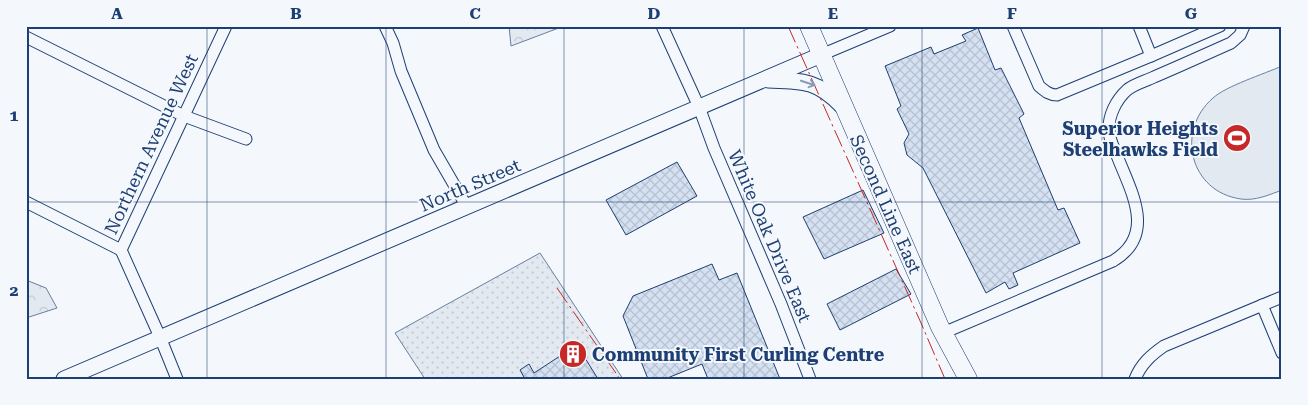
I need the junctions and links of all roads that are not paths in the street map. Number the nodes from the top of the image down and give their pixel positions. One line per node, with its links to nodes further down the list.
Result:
1 (226, 26): 16 (street, Northern Avenue West)
2 (385, 26): 19 (street)
3 (662, 26): 14 (street, White Oak Drive East)
4 (808, 26): 11 (highway, Second Line East)
5 (890, 26): 11 (street, North Street)
6 (1013, 26): 12 (street)
7 (1139, 26): 12 (street)
8 (1220, 26): 12 (street)
9 (1244, 26): 23 (street)
10 (26, 38): 16 (street)
11 (821, 55): 13 (main road, North Street); 15 (highway, Second Line East)
12 (1151, 56)
13 (762, 80): 14 (main road, North Street); 15 (main road, one-way to 15)
14 (699, 107): 19 (main road, North Street); 28 (street, White Oak Drive East)
15 (845, 110): 23 (highway, Second Line East)
16 (184, 116): 17 (street); 20 (street, Northern Avenue West)
17 (246, 139)
18 (26, 202): 20 (street)
19 (466, 207): 24 (main road, North Street)
20 (121, 250): 24 (street)
21 (1282, 297): 22 (street)
22 (1262, 305): 25 (street); 30 (street)
23 (943, 333): 29 (highway, Second Line East)
24 (160, 337): 26 (main road, North Street); 27 (street)
25 (1282, 353)
26 (64, 379)
27 (177, 379)
28 (810, 379)
29 (968, 379)
30 (1135, 379)

